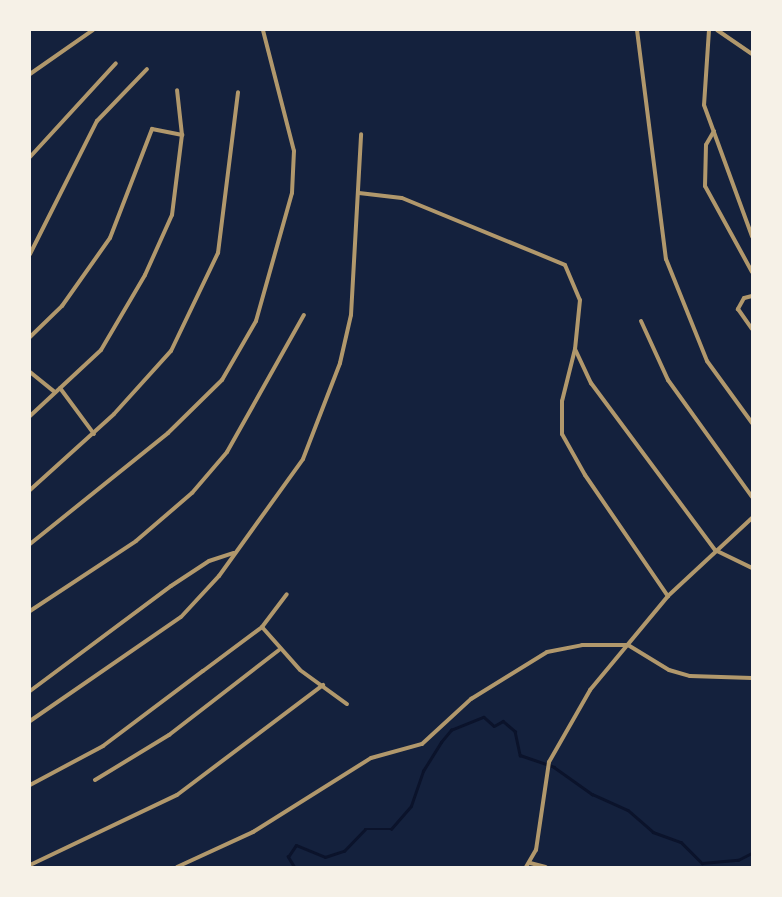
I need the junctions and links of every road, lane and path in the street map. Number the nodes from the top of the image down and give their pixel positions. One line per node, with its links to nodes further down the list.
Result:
1 (93, 30): 9 (street)
2 (263, 30): 35 (street)
3 (637, 30): 30 (street)
4 (710, 30): 12 (street)
5 (717, 30): 6 (street)
6 (752, 54)
7 (116, 63): 15 (street)
8 (147, 69): 18 (street)
9 (30, 74)
10 (177, 90): 14 (street)
11 (238, 92): 31 (street)
12 (714, 131): 17 (street); 19 (street)
13 (361, 134): 16 (street)
14 (182, 135): 24 (street); 27 (street)
15 (30, 157)
16 (359, 193): 25 (street); 37 (street)
17 (752, 236)
18 (30, 254)
19 (752, 272)
20 (752, 296): 23 (street)
21 (304, 315): 41 (street)
22 (641, 321): 33 (street)
23 (752, 329)
24 (30, 337)
25 (575, 349): 36 (street); 40 (street)
26 (30, 372): 28 (street)
27 (60, 388): 28 (street); 31 (street)
28 (56, 392): 29 (street)
29 (30, 416)
30 (752, 423)
31 (94, 434): 32 (street)
32 (30, 490)
33 (752, 497)
34 (752, 518): 36 (street)
35 (30, 544)
36 (715, 550): 38 (street); 40 (street)
37 (234, 553): 47 (street); 49 (street)
38 (752, 568)
39 (287, 594): 42 (street)
40 (668, 596): 43 (street)
41 (30, 611)
42 (262, 627): 44 (street); 51 (street)
43 (628, 645): 45 (street); 52 (street); 54 (street)
44 (280, 650): 46 (street); 50 (street)
45 (752, 678)
46 (323, 685): 48 (street); 53 (street)
47 (30, 690)
48 (347, 704)
49 (30, 721)
50 (95, 780)
51 (30, 785)
52 (530, 863): 55 (street); 56 (street)
53 (30, 865)
54 (177, 867)
55 (526, 867)
56 (546, 867)

